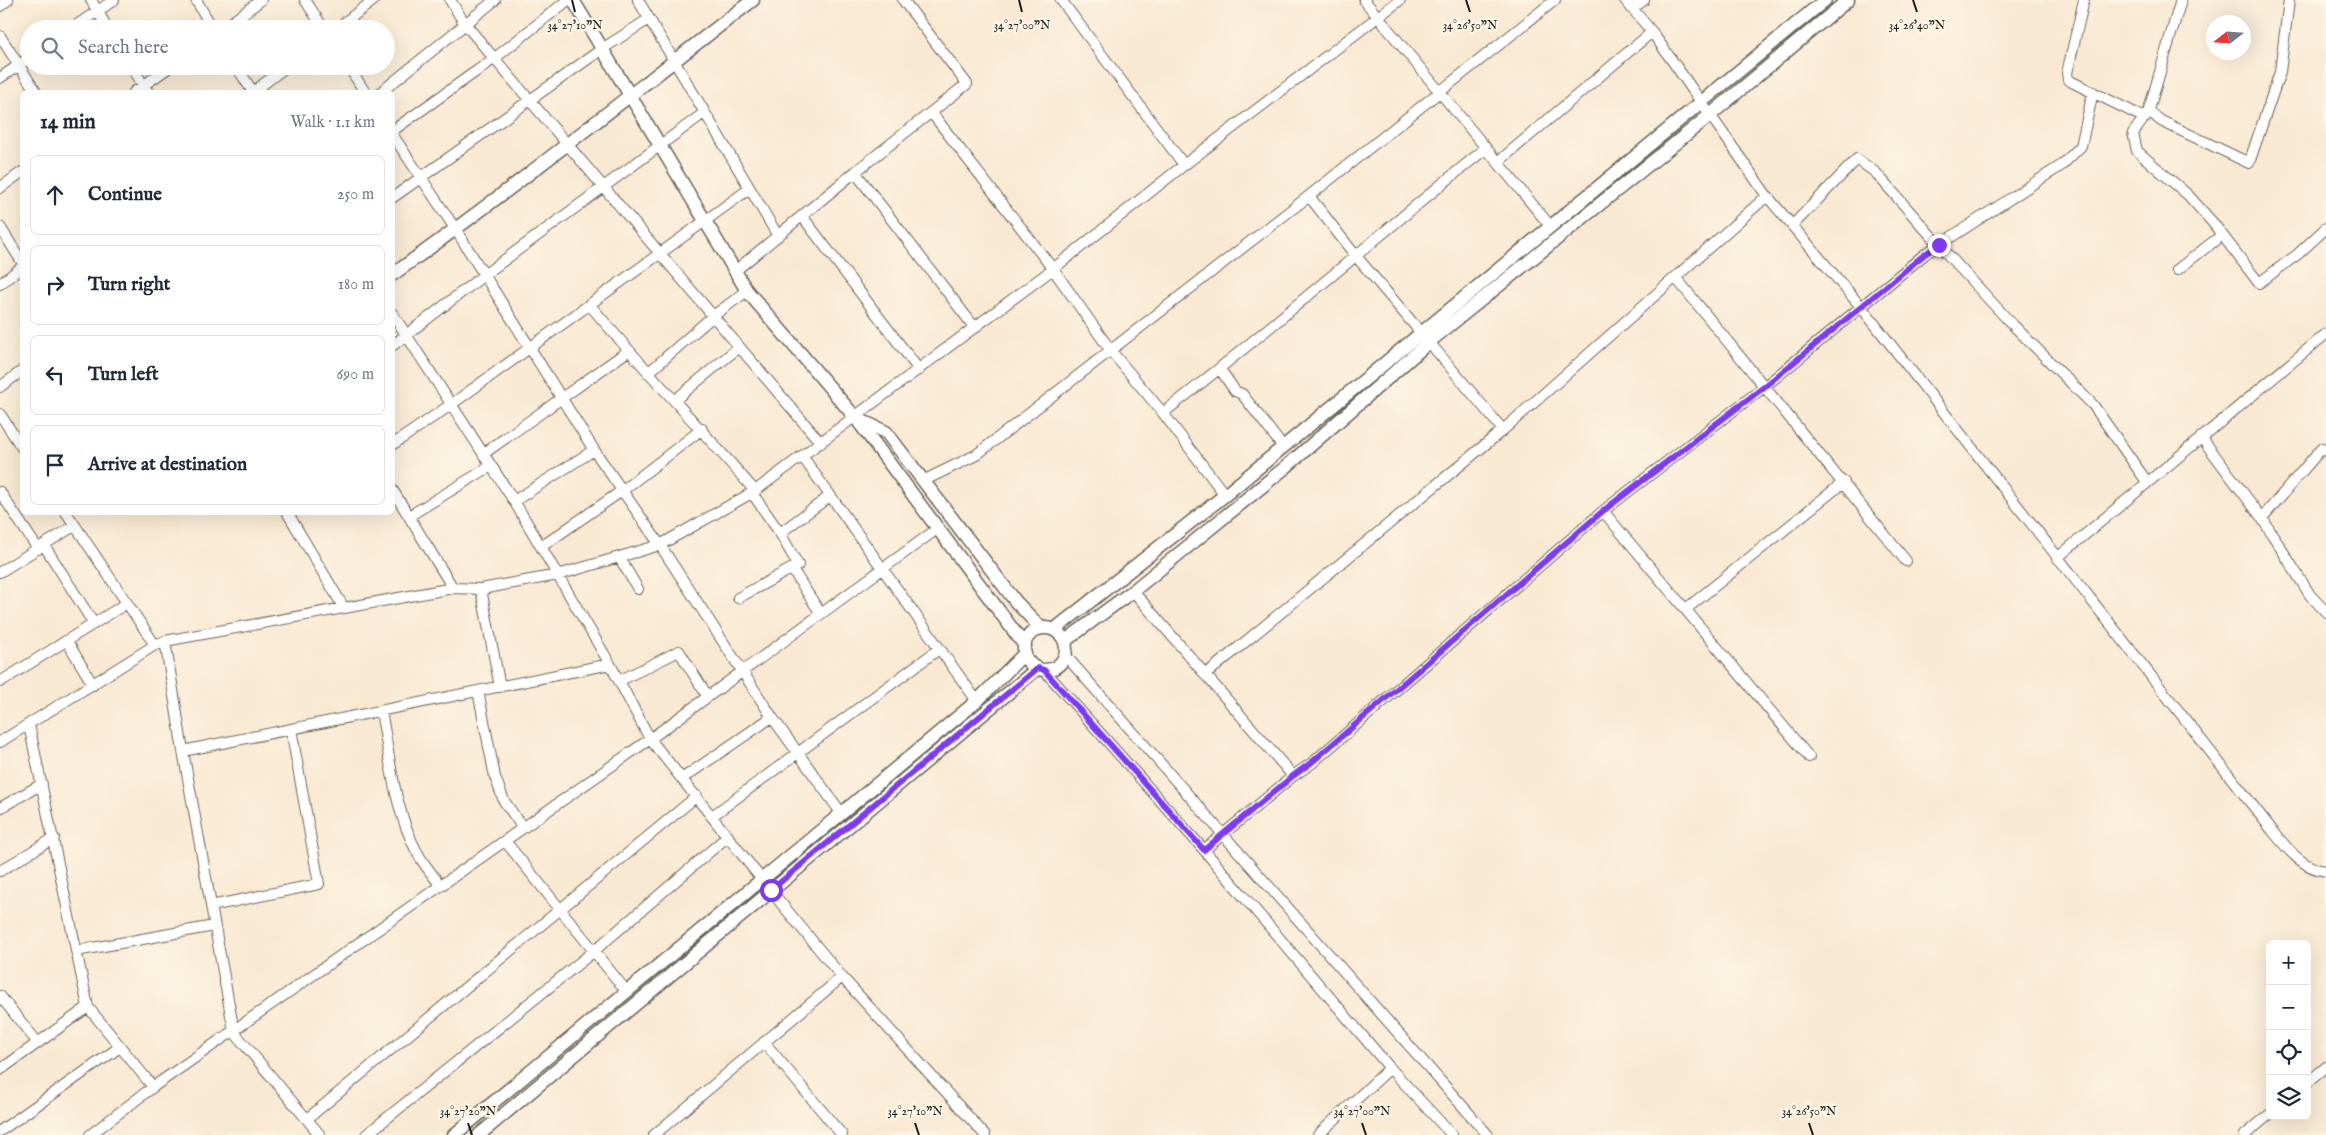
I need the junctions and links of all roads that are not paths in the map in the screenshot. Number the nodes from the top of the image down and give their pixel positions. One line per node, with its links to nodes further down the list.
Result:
1 (8, 0): 26 (street)
2 (91, 0): 28 (street)
3 (114, 0): 28 (street)
4 (196, 0): 33 (street)
5 (261, 0): 34 (street)
6 (305, 0): 35 (street)
7 (374, 0): 36 (street)
8 (450, 0): 37 (street)
9 (495, 0): 37 (street)
10 (568, 0): 41 (street)
11 (573, 0): 40 (street)
12 (638, 0): 30 (street)
13 (753, 0): 42 (street)
14 (903, 0): 63 (street)
15 (1061, 0): 73 (street)
16 (1364, 0): 29 (street)
17 (1400, 0): 29 (street)
18 (1555, 0): 58 (street)
19 (1625, 0): 27 (street)
20 (1644, 0): 27 (street)
21 (1825, 0): 62 (street)
22 (1848, 0): 66 (street)
23 (2084, 0): 59 (street)
24 (2182, 0): 65 (street)
25 (2289, 0): 65 (street)
26 (0, 6)
27 (1632, 9): 38 (street)
28 (97, 11): 31 (street); 32 (street)
29 (1377, 17): 58 (street); 73 (street)
30 (649, 19): 40 (street); 42 (street)
31 (84, 20)
32 (102, 20)
33 (208, 20)
34 (235, 20)
35 (318, 20)
36 (348, 20)
37 (465, 24): 41 (street); 57 (street)
38 (1652, 32): 62 (street); 72 (street)
39 (0, 36): 43 (street)
40 (602, 48): 60 (street); 61 (street)
41 (495, 58): 61 (street); 67 (street)
42 (674, 61): 60 (street); 64 (street)
43 (18, 65): 44 (street); 51 (street)
44 (20, 68)
45 (25, 75): 53 (street)
46 (137, 75): 52 (street)
47 (161, 75): 52 (street)
48 (242, 75): 54 (street)
49 (275, 75): 55 (street)
50 (354, 75): 56 (street)
51 (0, 78)
52 (146, 89)
53 (35, 90)
54 (252, 90)
55 (256, 90)
56 (364, 90)
57 (383, 90)
58 (1439, 91): 71 (street); 81 (street)
59 (2093, 92): 65 (street); 92 (street)
60 (630, 95): 69 (street); 70 (street)
61 (530, 99): 69 (street); 76 (street)
62 (1700, 103): 66 (street); 87 (street)
63 (931, 112): 74 (street); 97 (street)
64 (704, 113): 70 (street); 79 (street)
65 (2147, 114): 90 (street)
66 (1709, 116): 82 (street); 112 (street)
67 (395, 131)
68 (395, 138): 76 (street)
69 (568, 146): 77 (street); 89 (street)
70 (660, 146): 77 (street); 84 (street)
71 (1485, 148): 72 (street); 94 (street)
72 (1498, 162): 87 (street)
73 (1184, 165): 97 (street)
74 (856, 172): 83 (street); 109 (street)
75 (20, 173): 78 (street)
76 (420, 178): 80 (street); 89 (street)
77 (604, 187): 93 (street); 101 (street)
78 (0, 188)
79 (749, 189): 84 (street); 91 (street)
80 (395, 196)
81 (1309, 196): 94 (street); 117 (street)
82 (1767, 196): 86 (street); 102 (street)
83 (802, 216): 91 (street); 119 (street)
84 (705, 222): 93 (street); 99 (street)
85 (0, 226): 95 (street)
86 (1792, 226): 92 (street); 106 (street)
87 (1551, 227): 112 (street)
88 (2326, 228): 90 (street)
89 (456, 230): 100 (street); 101 (street)
90 (2222, 235): 98 (street)
91 (778, 236): 99 (street)
92 (1939, 245): 106 (street); 144 (street)
93 (661, 254): 105 (street); 107 (street)
94 (1355, 255): 112 (street); 118 (street)
95 (20, 259)
96 (20, 269): 103 (street)
97 (1053, 270): 109 (street); 117 (street)
98 (2177, 270)
99 (735, 271): 104 (street)
100 (395, 273)
101 (484, 275): 111 (street); 114 (street)
102 (1676, 278): 123 (street); 131 (street)
103 (0, 284)
104 (747, 291): 107 (street); 129 (street)
105 (590, 305): 114 (street); 116 (street)
106 (1862, 308): 123 (street); 164 (street)
107 (714, 316): 115 (street); 121 (street)
108 (395, 318): 111 (street)
109 (975, 328): 119 (street)
110 (2326, 334): 132 (street)
111 (407, 337): 113 (street); 126 (street)
112 (1425, 338): 131 (street); 136 (street); 173 (street)
113 (395, 344)
114 (529, 347): 124 (street); 126 (street)
115 (740, 348): 125 (street); 134 (street)
116 (628, 351): 121 (street); 124 (street)
117 (1111, 351): 127 (street); 142 (street)
118 (1220, 369): 127 (street); 136 (street)
119 (919, 370): 129 (street)
120 (20, 372): 122 (street)
121 (648, 373): 125 (street)
122 (0, 387)
123 (1764, 387): 143 (street); 152 (street)
124 (562, 399): 137 (street); 139 (street)
125 (675, 400): 130 (street)
126 (452, 404): 133 (street); 139 (street)
127 (1163, 413): 149 (street)
128 (0, 414): 135 (street)
129 (856, 418): 134 (street); 142 (street); 158 (street)
130 (702, 429): 145 (street); 147 (street)
131 (1504, 430): 191 (street)
132 (2201, 437): 144 (street); 156 (street)
133 (395, 443)
134 (821, 443): 140 (street)
135 (20, 445)
136 (1283, 446): 149 (street)
137 (594, 450): 145 (street); 151 (street)
138 (2326, 451): 156 (street)
139 (483, 454): 141 (street)
140 (802, 456): 147 (street); 150 (street)
141 (490, 466): 151 (street); 155 (street)
142 (923, 481): 181 (street)
143 (1844, 482): 165 (street); 177 (street)
144 (2147, 482): 164 (street)
145 (623, 490): 160 (street); 162 (street)
146 (0, 492): 161 (street)
147 (754, 492): 159 (street); 160 (street)
148 (395, 494): 155 (street)
149 (1225, 495): 181 (street)
150 (830, 496): 159 (street); 167 (street)
151 (514, 501): 162 (street)
152 (1603, 511): 177 (street); 208 (street)
153 (68, 515): 157 (street)
154 (289, 515): 176 (street)
155 (409, 516): 170 (street)
156 (2262, 518): 178 (street)
157 (74, 526): 161 (street); 175 (street)
158 (937, 528): 167 (street); 186 (street)
159 (780, 532): 166 (street)
160 (660, 545): 163 (street); 190 (street)
161 (41, 547): 168 (street); 180 (street)
162 (541, 547): 169 (street)
163 (619, 557): 169 (street); 172 (street)
164 (2057, 558): 222 (street)
165 (1906, 561)
166 (792, 569): 174 (street); 179 (street)
167 (882, 569): 179 (street); 185 (street)
168 (0, 572)
169 (558, 575): 171 (street); 188 (street)
170 (454, 588): 171 (street); 176 (street)
171 (481, 589): 195 (street)
172 (638, 590)
173 (1133, 591): 183 (street); 191 (street)
174 (738, 598)
175 (127, 603): 180 (street); 184 (street)
176 (344, 608): 184 (street)
177 (1686, 609): 207 (street)
178 (2326, 612)
179 (821, 614): 190 (street)
180 (94, 624): 182 (street)
181 (1048, 629): 183 (street); 186 (street)
182 (67, 641): 193 (street); 194 (street)
183 (1065, 641): 187 (street)
184 (160, 643): 194 (street); 205 (street)
185 (939, 649): 198 (street); 206 (street)
186 (1025, 650): 189 (street); 198 (street)
187 (1065, 655): 189 (street); 217 (street)
188 (610, 664): 192 (street); 195 (street)
189 (1041, 669): 220 (street); 224 (street)
190 (742, 672): 197 (street); 200 (street)
191 (1205, 675): 208 (street)
192 (619, 681): 197 (street); 203 (street)
193 (0, 682)
194 (93, 685): 201 (street)
195 (500, 687): 196 (street)
196 (478, 691): 199 (street); 215 (street)
197 (708, 697): 203 (street)
198 (978, 701): 213 (street)
199 (381, 711): 202 (street); 223 (street)
200 (772, 716): 206 (street); 209 (street)
201 (28, 724): 204 (street); 210 (street)
202 (291, 730): 205 (street); 225 (street)
203 (650, 739): 209 (street); 215 (street)
204 (0, 742)
205 (183, 751): 225 (street)
206 (798, 753): 213 (street); 214 (street)
207 (1809, 757)
208 (1293, 776): 217 (street)
209 (683, 778): 211 (street)
210 (42, 784): 212 (street); 218 (street)
211 (697, 796): 214 (street); 226 (street)
212 (0, 808)
213 (842, 814): 224 (street)
214 (712, 816): 216 (street)
215 (523, 828): 219 (street)
216 (728, 836): 224 (street); 229 (street)
217 (1223, 836): 220 (street); 256 (street)
218 (54, 838): 221 (street); 228 (street)
219 (505, 841): 223 (street); 226 (street)
220 (1204, 850): 239 (street)
221 (0, 871)
222 (2326, 871)
223 (441, 886): 234 (street)
224 (767, 886): 230 (street); 231 (street); 250 (street)
225 (211, 906): 227 (street)
226 (559, 911): 229 (street); 244 (street)
227 (214, 926): 228 (street); 234 (street)
228 (76, 951): 233 (street)
229 (594, 951): 231 (street); 248 (street)
230 (842, 977): 235 (street); 253 (street)
231 (627, 992): 249 (street)
232 (0, 996): 236 (street)
233 (88, 1007): 236 (street); 237 (street)
234 (234, 1032): 242 (street); 244 (street)
235 (764, 1042): 251 (street); 252 (street)
236 (38, 1043): 240 (street)
237 (120, 1047): 242 (street); 245 (street)
238 (2326, 1067): 241 (street)
239 (1390, 1068): 254 (street); 255 (street)
240 (0, 1070)
241 (2311, 1080)
242 (153, 1087): 246 (street)
243 (2266, 1117): 257 (street)
244 (307, 1119): 247 (street)
245 (0, 1131)
246 (90, 1135)
247 (320, 1135)
248 (366, 1135)
249 (454, 1135)
250 (479, 1135)
251 (654, 1135)
252 (842, 1135)
253 (984, 1135)
254 (1318, 1135)
255 (1452, 1135)
256 (1488, 1135)
257 (2245, 1135)

